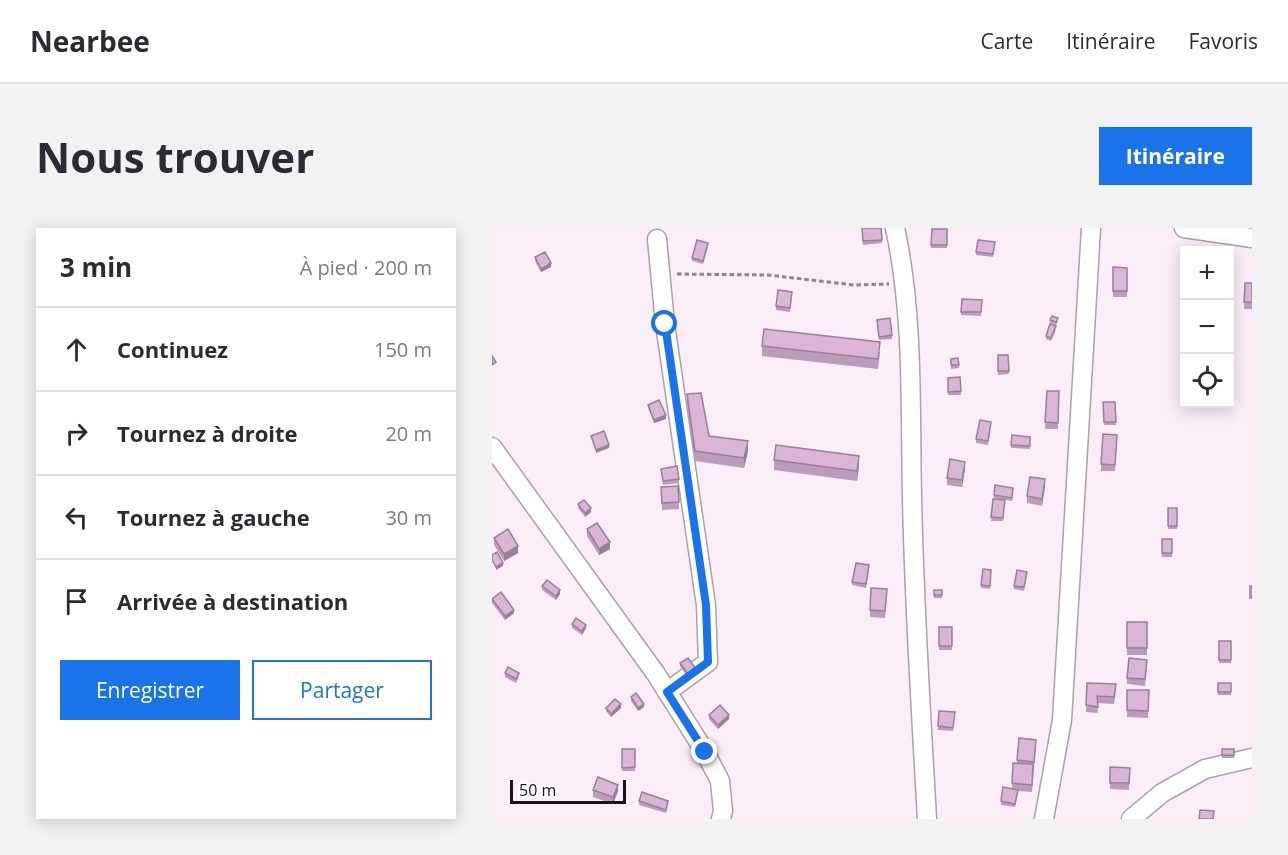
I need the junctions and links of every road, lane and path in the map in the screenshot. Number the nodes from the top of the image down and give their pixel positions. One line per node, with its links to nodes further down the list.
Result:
1 (895, 228): 7 (street)
2 (1091, 228): 13 (street)
3 (1184, 228): 4 (street)
4 (1252, 238)
5 (657, 239): 6 (street)
6 (660, 274): 7 (path); 9 (street)
7 (904, 283): 12 (street)
8 (492, 447): 9 (street)
9 (667, 692): 11 (street)
10 (1252, 758): 14 (street)
11 (721, 819)
12 (927, 819)
13 (1044, 819)
14 (1131, 819)

